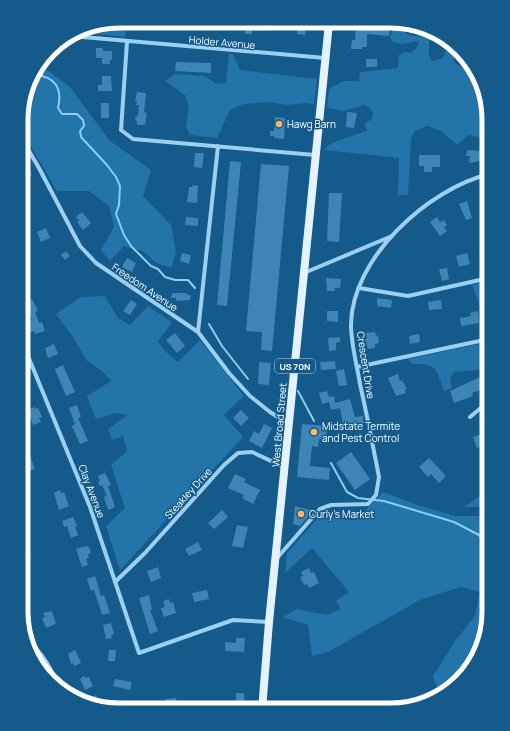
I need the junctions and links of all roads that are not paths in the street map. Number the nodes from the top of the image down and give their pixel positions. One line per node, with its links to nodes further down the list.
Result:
1 (328, 28): 4 (main road, West Broad Street / US 70N)
2 (80, 37): 3 (street, Holder Avenue)
3 (127, 42): 4 (street, Holder Avenue); 5 (street)
4 (325, 58): 7 (main road, West Broad Street / US 70N)
5 (218, 146): 7 (street); 13 (street)
6 (28, 149): 13 (street, Freedom Avenue)
7 (315, 155): 10 (main road, West Broad Street / US 70N)
8 (482, 176): 9 (street, Crescent Drive)
9 (393, 235): 10 (street); 12 (street, Crescent Drive)
10 (304, 273): 19 (main road, West Broad Street / US 70N)
11 (482, 280): 12 (street)
12 (359, 288): 16 (street, Crescent Drive)
13 (198, 332): 19 (street, Freedom Avenue)
14 (482, 341): 16 (street)
15 (28, 353): 22 (street, Clay Avenue)
16 (357, 368): 21 (street, Crescent Drive)
17 (482, 407): 18 (street)
18 (470, 417)
19 (289, 424): 20 (main road, West Broad Street / US 70N)
20 (285, 467): 21 (main road, West Broad Street / US 70N); 22 (street, Steakley Drive)
21 (276, 559): 23 (main road, West Broad Street / US 70N)
22 (115, 582): 23 (street, Clay Avenue)
23 (269, 622): 26 (main road, West Broad Street / US 70N)
24 (36, 649): 25 (street)
25 (53, 674)
26 (263, 703)

